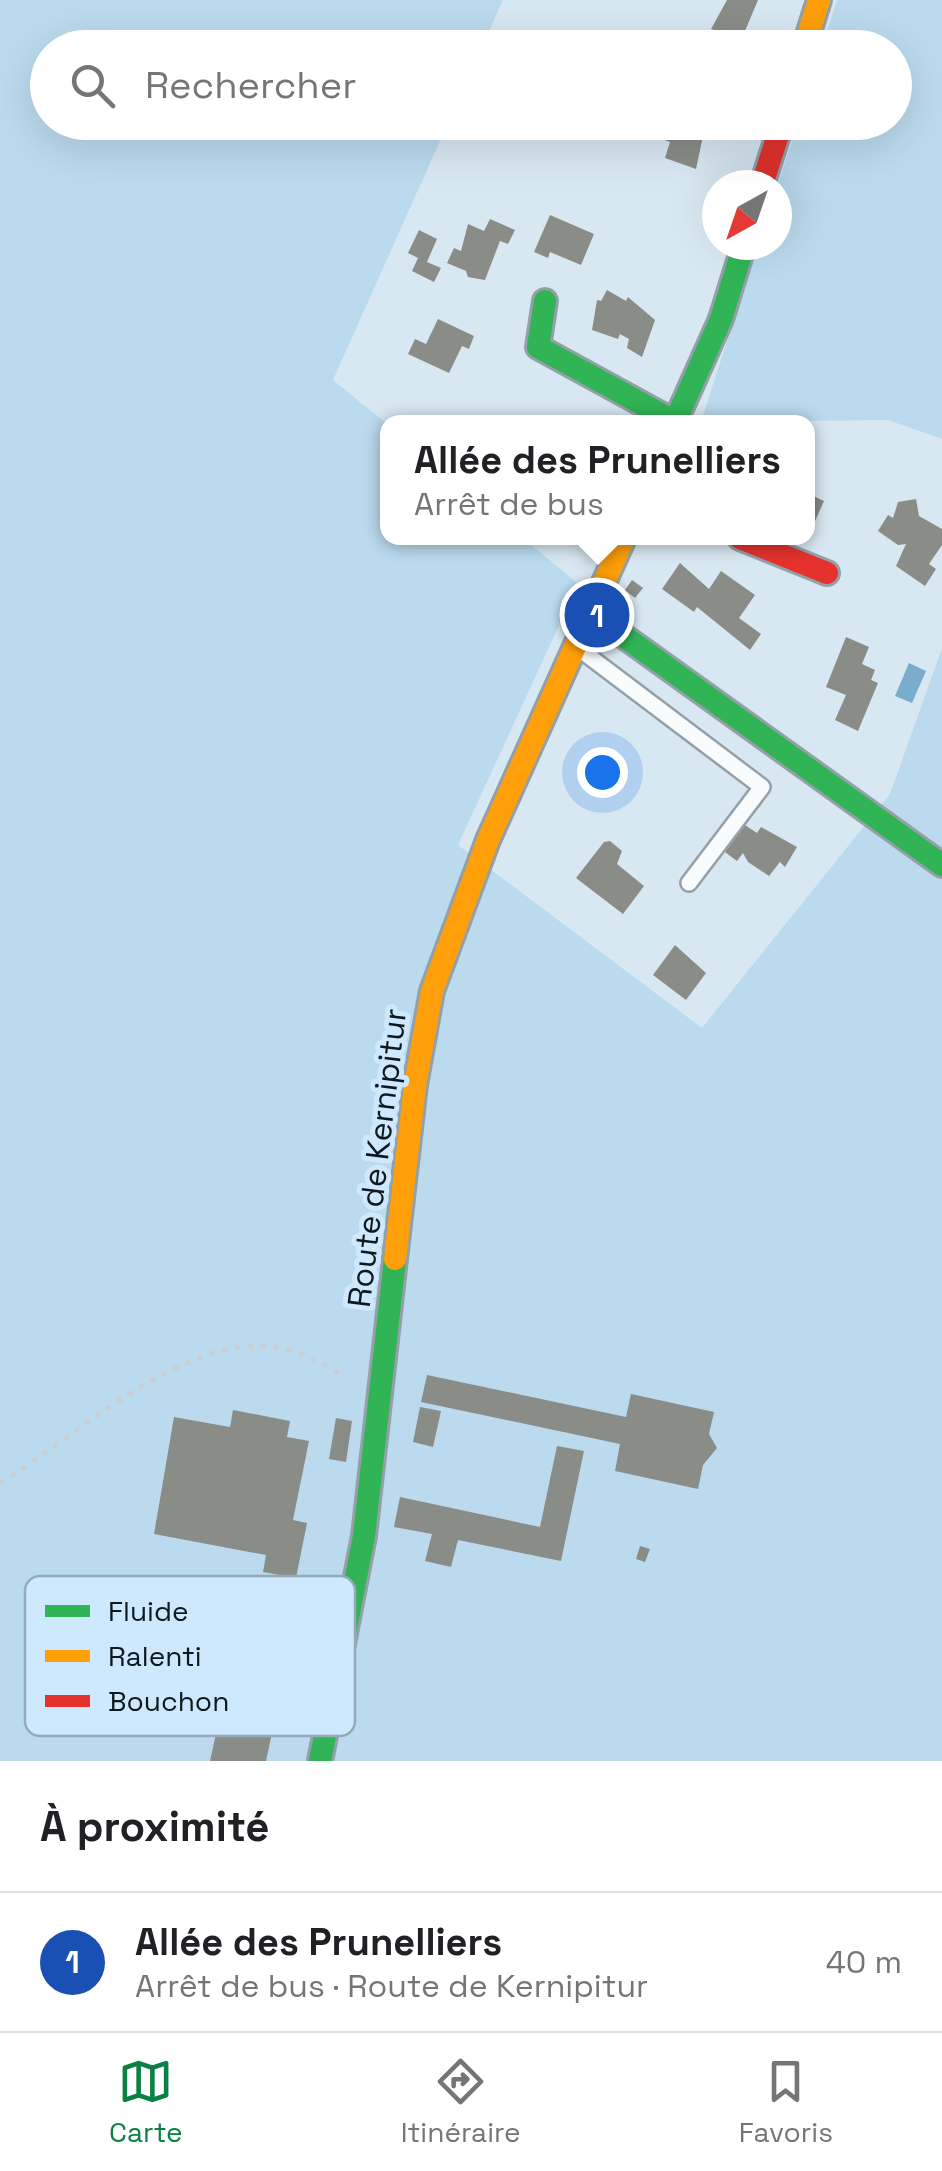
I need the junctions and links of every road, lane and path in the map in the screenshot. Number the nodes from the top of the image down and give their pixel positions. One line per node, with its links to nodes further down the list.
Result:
1 (819, 0): 2 (street)
2 (810, 30)
3 (776, 140): 4 (street)
4 (767, 170)
5 (740, 260): 8 (street)
6 (545, 301): 7 (street)
7 (662, 415)
8 (678, 415)
9 (621, 545): 12 (street, Route de Kernipitur)
10 (758, 545): 11 (street)
11 (828, 573)
12 (590, 612): 13 (street, Route de Kernipitur); 14 (street)
13 (575, 646): 15 (lane); 16 (street, Route de Kernipitur)
14 (942, 865)
15 (690, 883)
16 (381, 1399): 17 (path); 18 (street, Route de Kernipitur)
17 (0, 1483)
18 (355, 1582)
19 (325, 1736): 20 (street, Route de Kernipitur)
20 (320, 1761)

